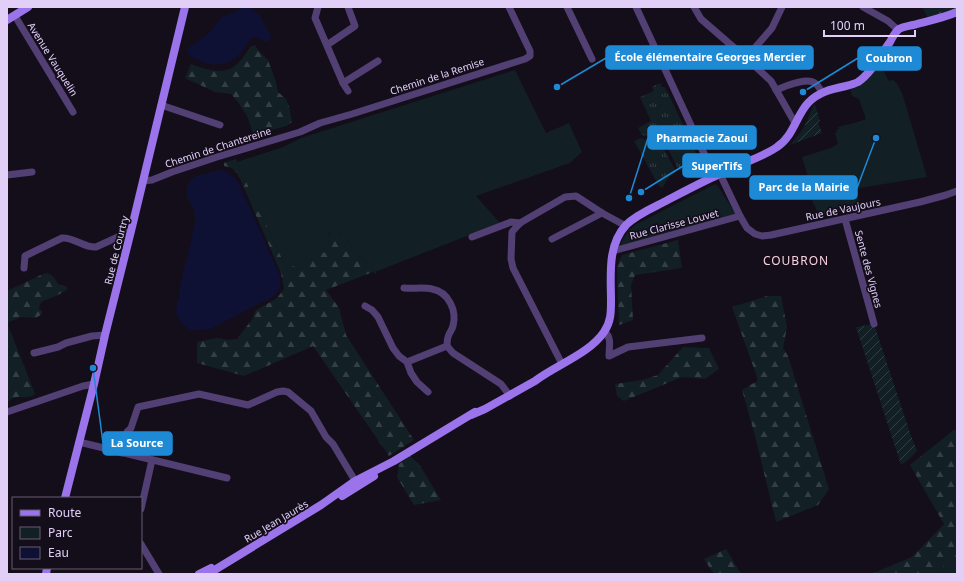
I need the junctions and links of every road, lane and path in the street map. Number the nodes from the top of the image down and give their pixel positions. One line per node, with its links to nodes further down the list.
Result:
1 (28, 7): 12 (street)
2 (185, 7): 23 (street, Rue de Courtry)
3 (318, 7): 15 (street)
4 (348, 7): 15 (street)
5 (509, 7): 27 (street, Chemin de la Remise)
6 (567, 7): 17 (street)
7 (636, 7): 30 (street, Rue de Vaujours)
8 (694, 7): 16 (street)
9 (782, 7): 16 (street)
10 (863, 7): 14 (street)
11 (957, 12): 14 (street)
12 (16, 13): 13 (street); 24 (street, Avenue Vauquelin)
13 (7, 20)
14 (898, 30): 22 (street, Rue Jean Jaurès)
15 (327, 45): 19 (street)
16 (746, 58): 20 (street)
17 (592, 59)
18 (378, 61): 19 (street)
19 (343, 83): 21 (street)
20 (776, 90): 22 (street); 25 (street)
21 (348, 92)
22 (822, 92): 25 (street, Rue Jean Jaurès)
23 (161, 105): 26 (street); 31 (street, Rue de Courtry)
24 (74, 112)
25 (795, 123): 30 (street, Rue Jean Jaurès)
26 (220, 125)
27 (300, 132): 31 (street, Chemin de Chantereine)
28 (32, 172): 29 (street)
29 (7, 175)
30 (717, 175): 34 (street, Rue de Vaujours); 37 (street, Rue Jean Jaurès)
31 (143, 181): 38 (street, Rue de Courtry)
32 (957, 191): 35 (street, Rue de Vaujours)
33 (602, 213): 36 (street); 37 (street); 40 (street)
34 (740, 216): 35 (street, Rue de Vaujours); 41 (street, Rue Clarisse Louvet)
35 (845, 219): 45 (street, Sente des Vignes)
36 (520, 223): 39 (street); 52 (street)
37 (626, 226): 41 (street, Rue Jean Jaurès)
38 (131, 231): 42 (street); 47 (street, Rue de Courtry)
39 (472, 237)
40 (552, 239)
41 (613, 251): 46 (street, Rue Jean Jaurès)
42 (24, 268)
43 (404, 288): 49 (street)
44 (365, 306): 51 (street)
45 (874, 324)
46 (605, 332): 48 (street); 52 (street, Rue Jean Jaurès)
47 (104, 335): 50 (street); 53 (street, Rue de Courtry)
48 (702, 338)
49 (447, 346): 51 (street); 55 (street)
50 (34, 353)
51 (408, 362): 54 (street)
52 (562, 364): 55 (street, Rue Jean Jaurès)
53 (94, 384): 56 (street); 57 (street, Rue de Courtry)
54 (428, 392)
55 (509, 393): 61 (street, Rue Jean Jaurès)
56 (7, 412)
57 (79, 442): 58 (street); 62 (street, Rue de Courtry)
58 (122, 453): 59 (street); 61 (street)
59 (152, 460): 60 (street); 63 (street)
60 (227, 478)
61 (357, 484): 65 (street, Rue Jean Jaurès)
62 (65, 497)
63 (142, 505)
64 (142, 546): 66 (street)
65 (241, 554): 67 (street, Rue Jean Jaurès); 68 (street, Rue Jean Jaurès)
66 (159, 574)
67 (199, 574)
68 (208, 574)

